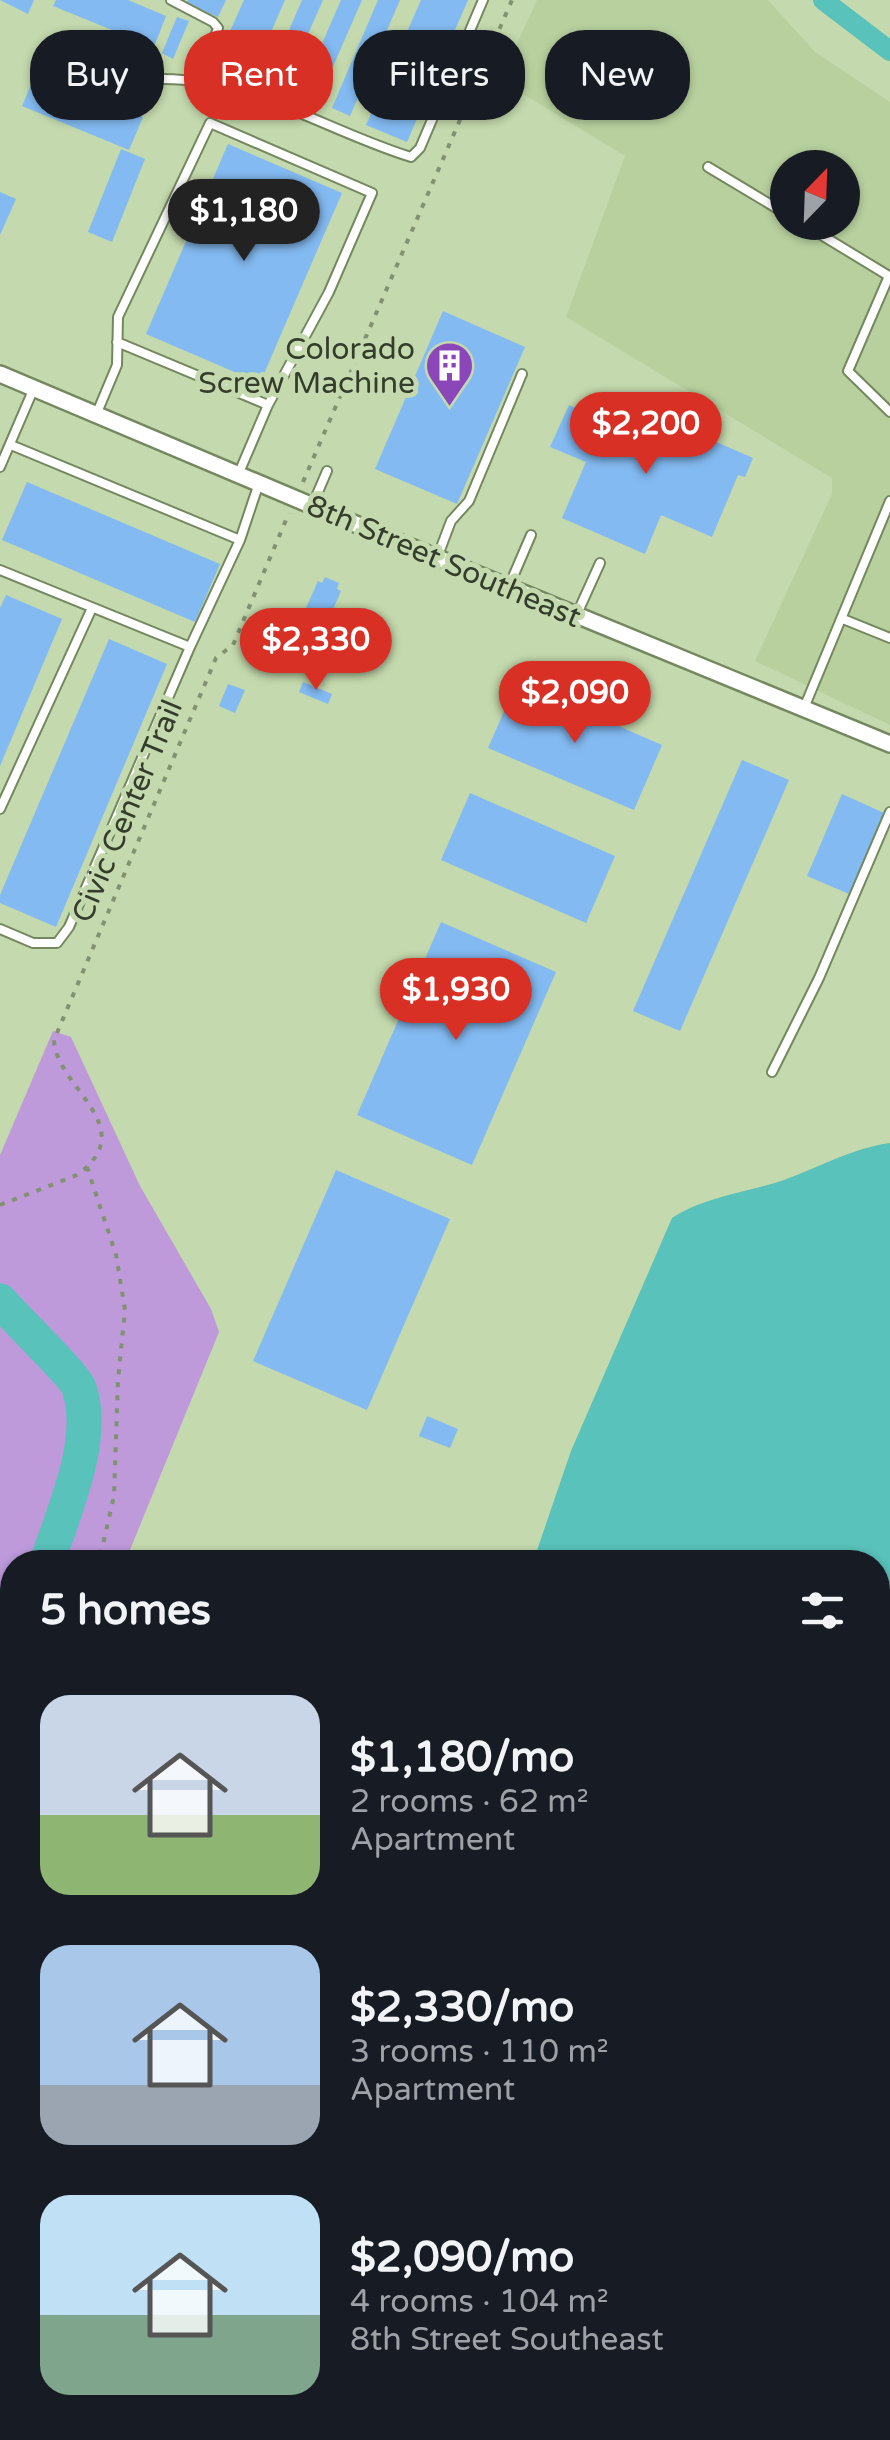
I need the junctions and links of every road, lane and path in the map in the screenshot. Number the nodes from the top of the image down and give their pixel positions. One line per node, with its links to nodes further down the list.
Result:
1 (171, 0): 4 (lane)
2 (483, 0): 5 (lane)
3 (512, 0): 21 (path, Civic Center Trail)
4 (217, 30)
5 (315, 120)
6 (708, 167): 7 (lane)
7 (770, 204)
8 (830, 240): 14 (lane)
9 (117, 342): 13 (lane); 13 (lane); 15 (lane)
10 (0, 374): 12 (street, 8th Street Southeast)
11 (522, 374): 26 (lane)
12 (34, 388): 15 (street, 8th Street Southeast); 16 (lane)
13 (268, 405): 19 (lane)
14 (890, 412)
15 (96, 415): 19 (street, 8th Street Southeast)
16 (11, 445): 17 (lane); 25 (lane)
17 (0, 467)
18 (327, 471): 23 (lane)
19 (238, 475): 20 (street, 8th Street Southeast)
20 (260, 483): 21 (street, 8th Street Southeast); 25 (lane)
21 (295, 499): 23 (street, 8th Street Southeast); 43 (path, Civic Center Trail)
22 (890, 501): 32 (lane)
23 (312, 506): 26 (street, 8th Street Southeast)
24 (531, 535): 29 (lane)
25 (240, 540): 34 (lane)
26 (436, 558): 29 (street, 8th Street Southeast)
27 (600, 563): 31 (lane)
28 (0, 570): 30 (lane)
29 (508, 588): 31 (street, 8th Street Southeast)
30 (92, 608): 34 (lane); 37 (lane)
31 (576, 616): 35 (street, 8th Street Southeast)
32 (842, 619): 33 (lane); 35 (lane)
33 (890, 638)
34 (190, 647): 41 (lane)
35 (804, 708): 36 (street, 8th Street Southeast)
36 (890, 744)
37 (0, 809)
38 (890, 812): 39 (lane)
39 (878, 843): 40 (lane); 42 (lane)
40 (890, 848)
41 (0, 929)
42 (772, 1072)
43 (88, 1167): 44 (path); 45 (path)
44 (0, 1206)
45 (102, 1550)

